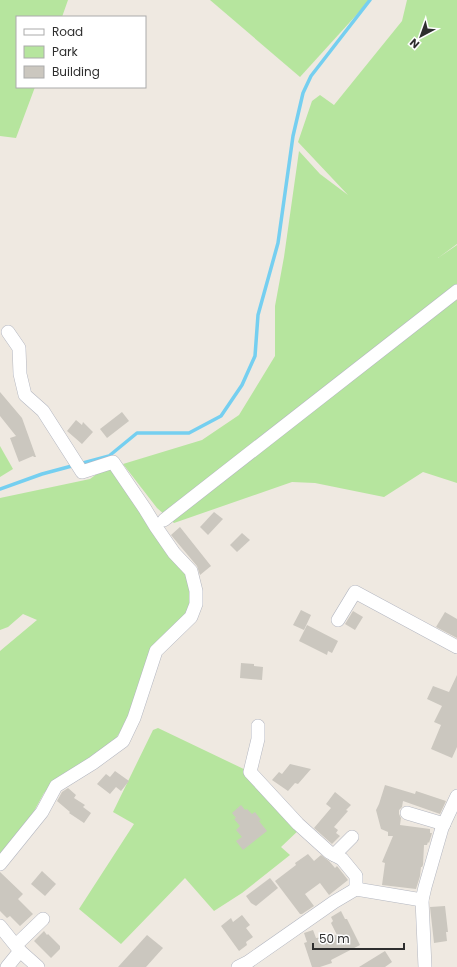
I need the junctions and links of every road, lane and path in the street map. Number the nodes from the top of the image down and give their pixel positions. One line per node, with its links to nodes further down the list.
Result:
1 (457, 291): 3 (street)
2 (8, 332): 12 (street)
3 (164, 520)
4 (338, 620): 5 (street)
5 (457, 647)
6 (258, 726): 11 (street)
7 (457, 796): 9 (street)
8 (407, 813): 9 (street)
9 (444, 824): 14 (street)
10 (352, 837): 11 (street)
11 (334, 855): 13 (street)
12 (0, 864)
13 (356, 889): 14 (street); 20 (street)
14 (422, 900): 21 (street)
15 (42, 919): 17 (street)
16 (0, 926): 17 (street)
17 (18, 948): 18 (street); 19 (street)
18 (7, 967)
19 (38, 967)
20 (238, 967)
21 (425, 967)

